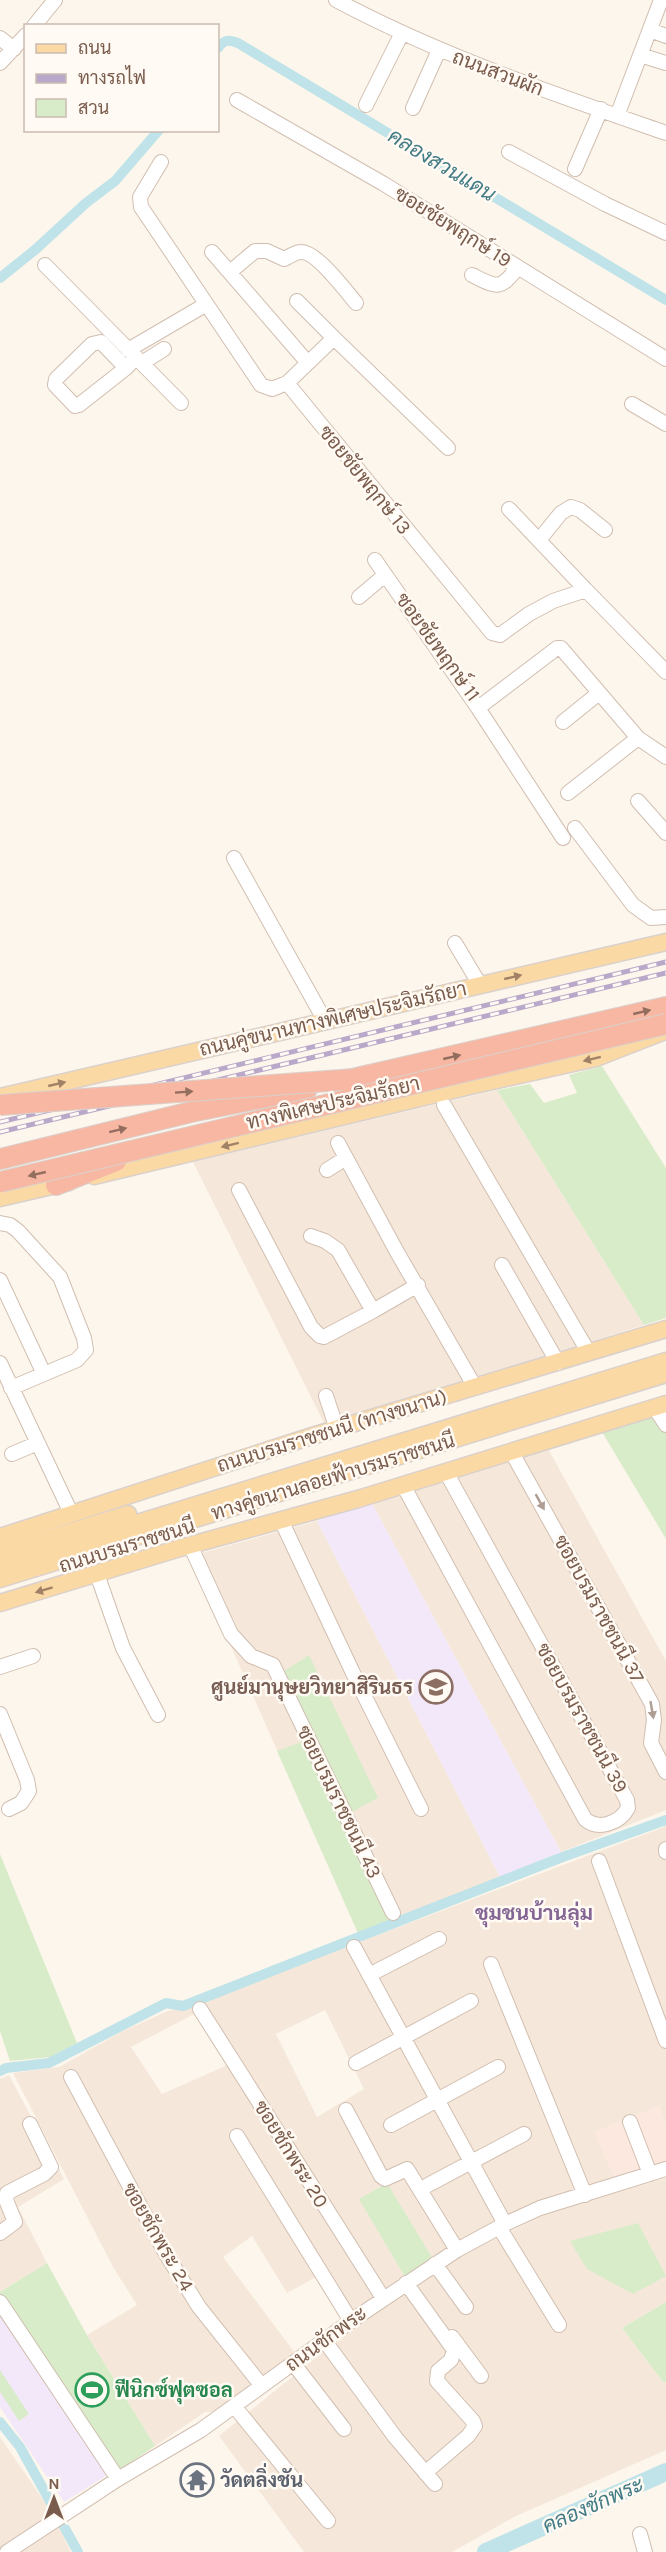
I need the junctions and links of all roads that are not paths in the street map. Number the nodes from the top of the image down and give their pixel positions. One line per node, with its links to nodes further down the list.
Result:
1 (55, 0): 4 (street)
2 (336, 0): 6 (street, ถนนสวนผัก)
3 (661, 0): 5 (street)
4 (36, 24)
5 (650, 30): 7 (street); 12 (street)
6 (402, 33): 11 (street, ถนนสวนผัก); 16 (street)
7 (666, 36)
8 (24, 37): 10 (street)
9 (0, 38): 10 (street)
10 (14, 49): 13 (street)
11 (439, 50): 17 (street); 18 (street, ถนนสวนผัก)
12 (640, 54): 14 (street); 19 (street)
13 (0, 63)
14 (666, 63)
15 (237, 100): 27 (street, ซอยชัยพฤกษ์ 19)
16 (366, 105)
17 (413, 108)
18 (601, 109): 19 (street, ถนนสวนผัก); 23 (street)
19 (617, 116): 20 (street, ถนนสวนผัก)
20 (666, 133)
21 (509, 152): 24 (street)
22 (161, 162): 32 (street)
23 (575, 169)
24 (666, 232)
25 (212, 252): 28 (street)
26 (45, 265): 36 (street)
27 (517, 267): 29 (street); 35 (street, ซอยชัยพฤกษ์ 19)
28 (230, 272): 31 (street); 37 (street)
29 (472, 274)
30 (297, 301): 33 (street)
31 (356, 303)
32 (205, 305): 36 (street); 38 (street)
33 (334, 338): 37 (street); 42 (street)
34 (164, 349): 36 (street)
35 (666, 358)
36 (133, 359): 36 (street); 39 (street)
37 (308, 363): 38 (street)
38 (287, 383): 48 (street, ซอยชัยพฤกษ์ 13)
39 (181, 403)
40 (632, 404): 41 (street)
41 (666, 424)
42 (448, 448)
43 (509, 509): 45 (street)
44 (604, 530): 45 (street)
45 (539, 540): 48 (street)
46 (375, 560): 47 (street, ซอยชัยพฤกษ์ 11)
47 (386, 575): 49 (street); 52 (street, ซอยชัยพฤกษ์ 11)
48 (586, 590): 50 (street)
49 (359, 597)
50 (666, 672)
51 (599, 693): 52 (street, ซอยชัยพฤกษ์ 11); 53 (street); 54 (street, ซอยชัยพฤกษ์ 11)
52 (478, 708): 60 (street)
53 (563, 722)
54 (638, 738): 55 (street, ซอยชัยพฤกษ์ 11); 56 (street)
55 (666, 757)
56 (568, 793)
57 (638, 801): 59 (street)
58 (575, 828): 62 (street)
59 (666, 833)
60 (563, 838)
61 (234, 858): 67 (street)
62 (666, 917)
63 (666, 942): 65 (main road, ถนนคู่ขนานทางพิเศษประจิมรัถยา, one-way to 63)
64 (455, 943): 65 (street)
65 (480, 985): 67 (main road, ถนนคู่ขนานทางพิเศษประจิมรัถยา)
66 (666, 1007): 71 (highway, ทางพิเศษประจิมรัถยา, one-way to 66)
67 (325, 1021): 72 (main road, ถนนคู่ขนานทางพิเศษประจิมรัถยา, one-way to 67)
68 (666, 1024): 79 (highway, ทางพิเศษประจิมรัถยา, one-way to 79, bridge)
69 (666, 1030): 80 (main road, one-way to 80)
70 (666, 1039): 80 (highway, bridge)
71 (355, 1079): 73 (highway, one-way to 71, bridge); 77 (highway, ทางพิเศษประจิมรัถยา, one-way to 71, bridge)
72 (0, 1097)
73 (0, 1105)
74 (444, 1105): 92 (street)
75 (338, 1143): 76 (street)
76 (345, 1158): 78 (street); 87 (street)
77 (0, 1159)
78 (327, 1170)
79 (0, 1182)
80 (56, 1185): 82 (main road)
81 (239, 1190): 88 (street)
82 (0, 1198)
83 (0, 1223): 96 (street)
84 (311, 1236): 88 (street)
85 (502, 1265): 95 (street)
86 (0, 1280): 96 (street)
87 (418, 1285): 88 (street); 99 (street)
88 (373, 1311)
89 (666, 1329): 92 (main road, ถนนบรมราชชนนี (ทางขนาน))
90 (666, 1341): 111 (main road)
91 (666, 1351): 115 (main road, ถนนบรมราชชนนี)
92 (589, 1353): 95 (main road, ถนนบรมราชชนนี (ทางขนาน))
93 (666, 1361): 116 (main road, ทางคู่ขนานลอยฟ้าบรมราชชนนี)
94 (0, 1363): 100 (street)
95 (558, 1363): 99 (main road, ถนนบรมราชชนนี (ทางขนาน))
96 (44, 1374): 100 (street)
97 (666, 1374): 118 (main road, ทางคู่ขนานลอยฟ้าบรมราชชนนี)
98 (666, 1381): 119 (main road, ถนนบรมราชชนนี)
99 (475, 1387): 105 (main road, ถนนบรมราชชนนี (ทางขนาน))
100 (11, 1388): 106 (street)
101 (666, 1394): 110 (main road)
102 (326, 1396): 105 (street)
103 (660, 1406): 104 (street); 107 (main road)
104 (666, 1425)
105 (337, 1429): 111 (main road, ถนนบรมราชชนนี (ทางขนาน))
106 (39, 1443): 108 (street); 111 (street)
107 (511, 1451): 109 (main road); 125 (street, ซอยบรมราชชนนี 37, one-way to 125)
108 (12, 1454)
109 (446, 1472): 110 (main road); 110 (street, ซอยบรมราชชนนี 39)
110 (403, 1479): 112 (main road); 114 (main road)
111 (76, 1512): 113 (main road, ถนนบรมราชชนนี (ทางขนาน))
112 (281, 1520): 114 (main road); 127 (street)
113 (0, 1537)
114 (185, 1547): 117 (main road); 129 (street, ซอยบรมราชชนนี 43)
115 (0, 1553)
116 (0, 1565)
117 (97, 1574): 120 (main road, one-way to 120); 124 (street)
118 (0, 1579)
119 (0, 1585)
120 (0, 1603)
121 (33, 1656): 122 (street)
122 (0, 1667)
123 (0, 1714): 126 (street)
124 (158, 1715)
125 (666, 1772)
126 (9, 1809)
127 (421, 1809)
128 (599, 1861): 137 (street)
129 (393, 1913)
130 (440, 1939): 133 (street)
131 (354, 1947): 133 (street)
132 (490, 1964): 152 (street)
133 (369, 1975): 136 (street)
134 (471, 2001): 136 (street)
135 (200, 2009): 158 (street, ซอยชักพระ 20)
136 (403, 2038): 138 (street); 141 (street)
137 (666, 2041)
138 (356, 2063)
139 (498, 2067): 141 (street)
140 (71, 2077): 166 (street, ซอยชักพระ 24)
141 (439, 2099): 145 (street); 148 (street)
142 (346, 2110): 155 (street)
143 (630, 2122): 150 (street)
144 (30, 2124): 154 (street)
145 (391, 2125)
146 (524, 2134): 148 (street)
147 (237, 2136): 161 (street)
148 (471, 2160): 151 (street); 153 (street)
149 (666, 2169): 150 (street, ถนนชักพระ)
150 (650, 2174): 152 (street, ถนนชักพระ)
151 (428, 2185)
152 (585, 2195): 153 (street, ถนนชักพระ)
153 (502, 2225): 155 (street, ถนนชักพระ); 162 (street)
154 (0, 2234)
155 (457, 2250): 156 (street, ถนนชักพระ)
156 (435, 2264): 157 (street, ถนนชักพระ); 160 (street)
157 (408, 2281): 158 (street, ถนนชักพระ); 165 (street); 169 (street)
158 (384, 2298): 161 (street, ถนนชักพระ)
159 (0, 2302): 170 (street)
160 (466, 2307)
161 (351, 2321): 163 (street, ถนนชักพระ)
162 (559, 2325)
163 (324, 2340): 164 (street, ถนนชักพระ); 169 (street)
164 (293, 2363): 166 (street, ถนนชักพระ); 168 (street)
165 (481, 2376)
166 (262, 2386): 167 (street, ถนนชักพระ)
167 (234, 2406): 170 (street, ถนนชักพระ); 172 (street)
168 (344, 2429)
169 (425, 2473): 171 (street)
170 (118, 2479): 174 (street, ถนนชักพระ)
171 (435, 2484)
172 (328, 2521)
173 (640, 2534): 175 (street)
174 (7, 2552)
175 (645, 2552)

